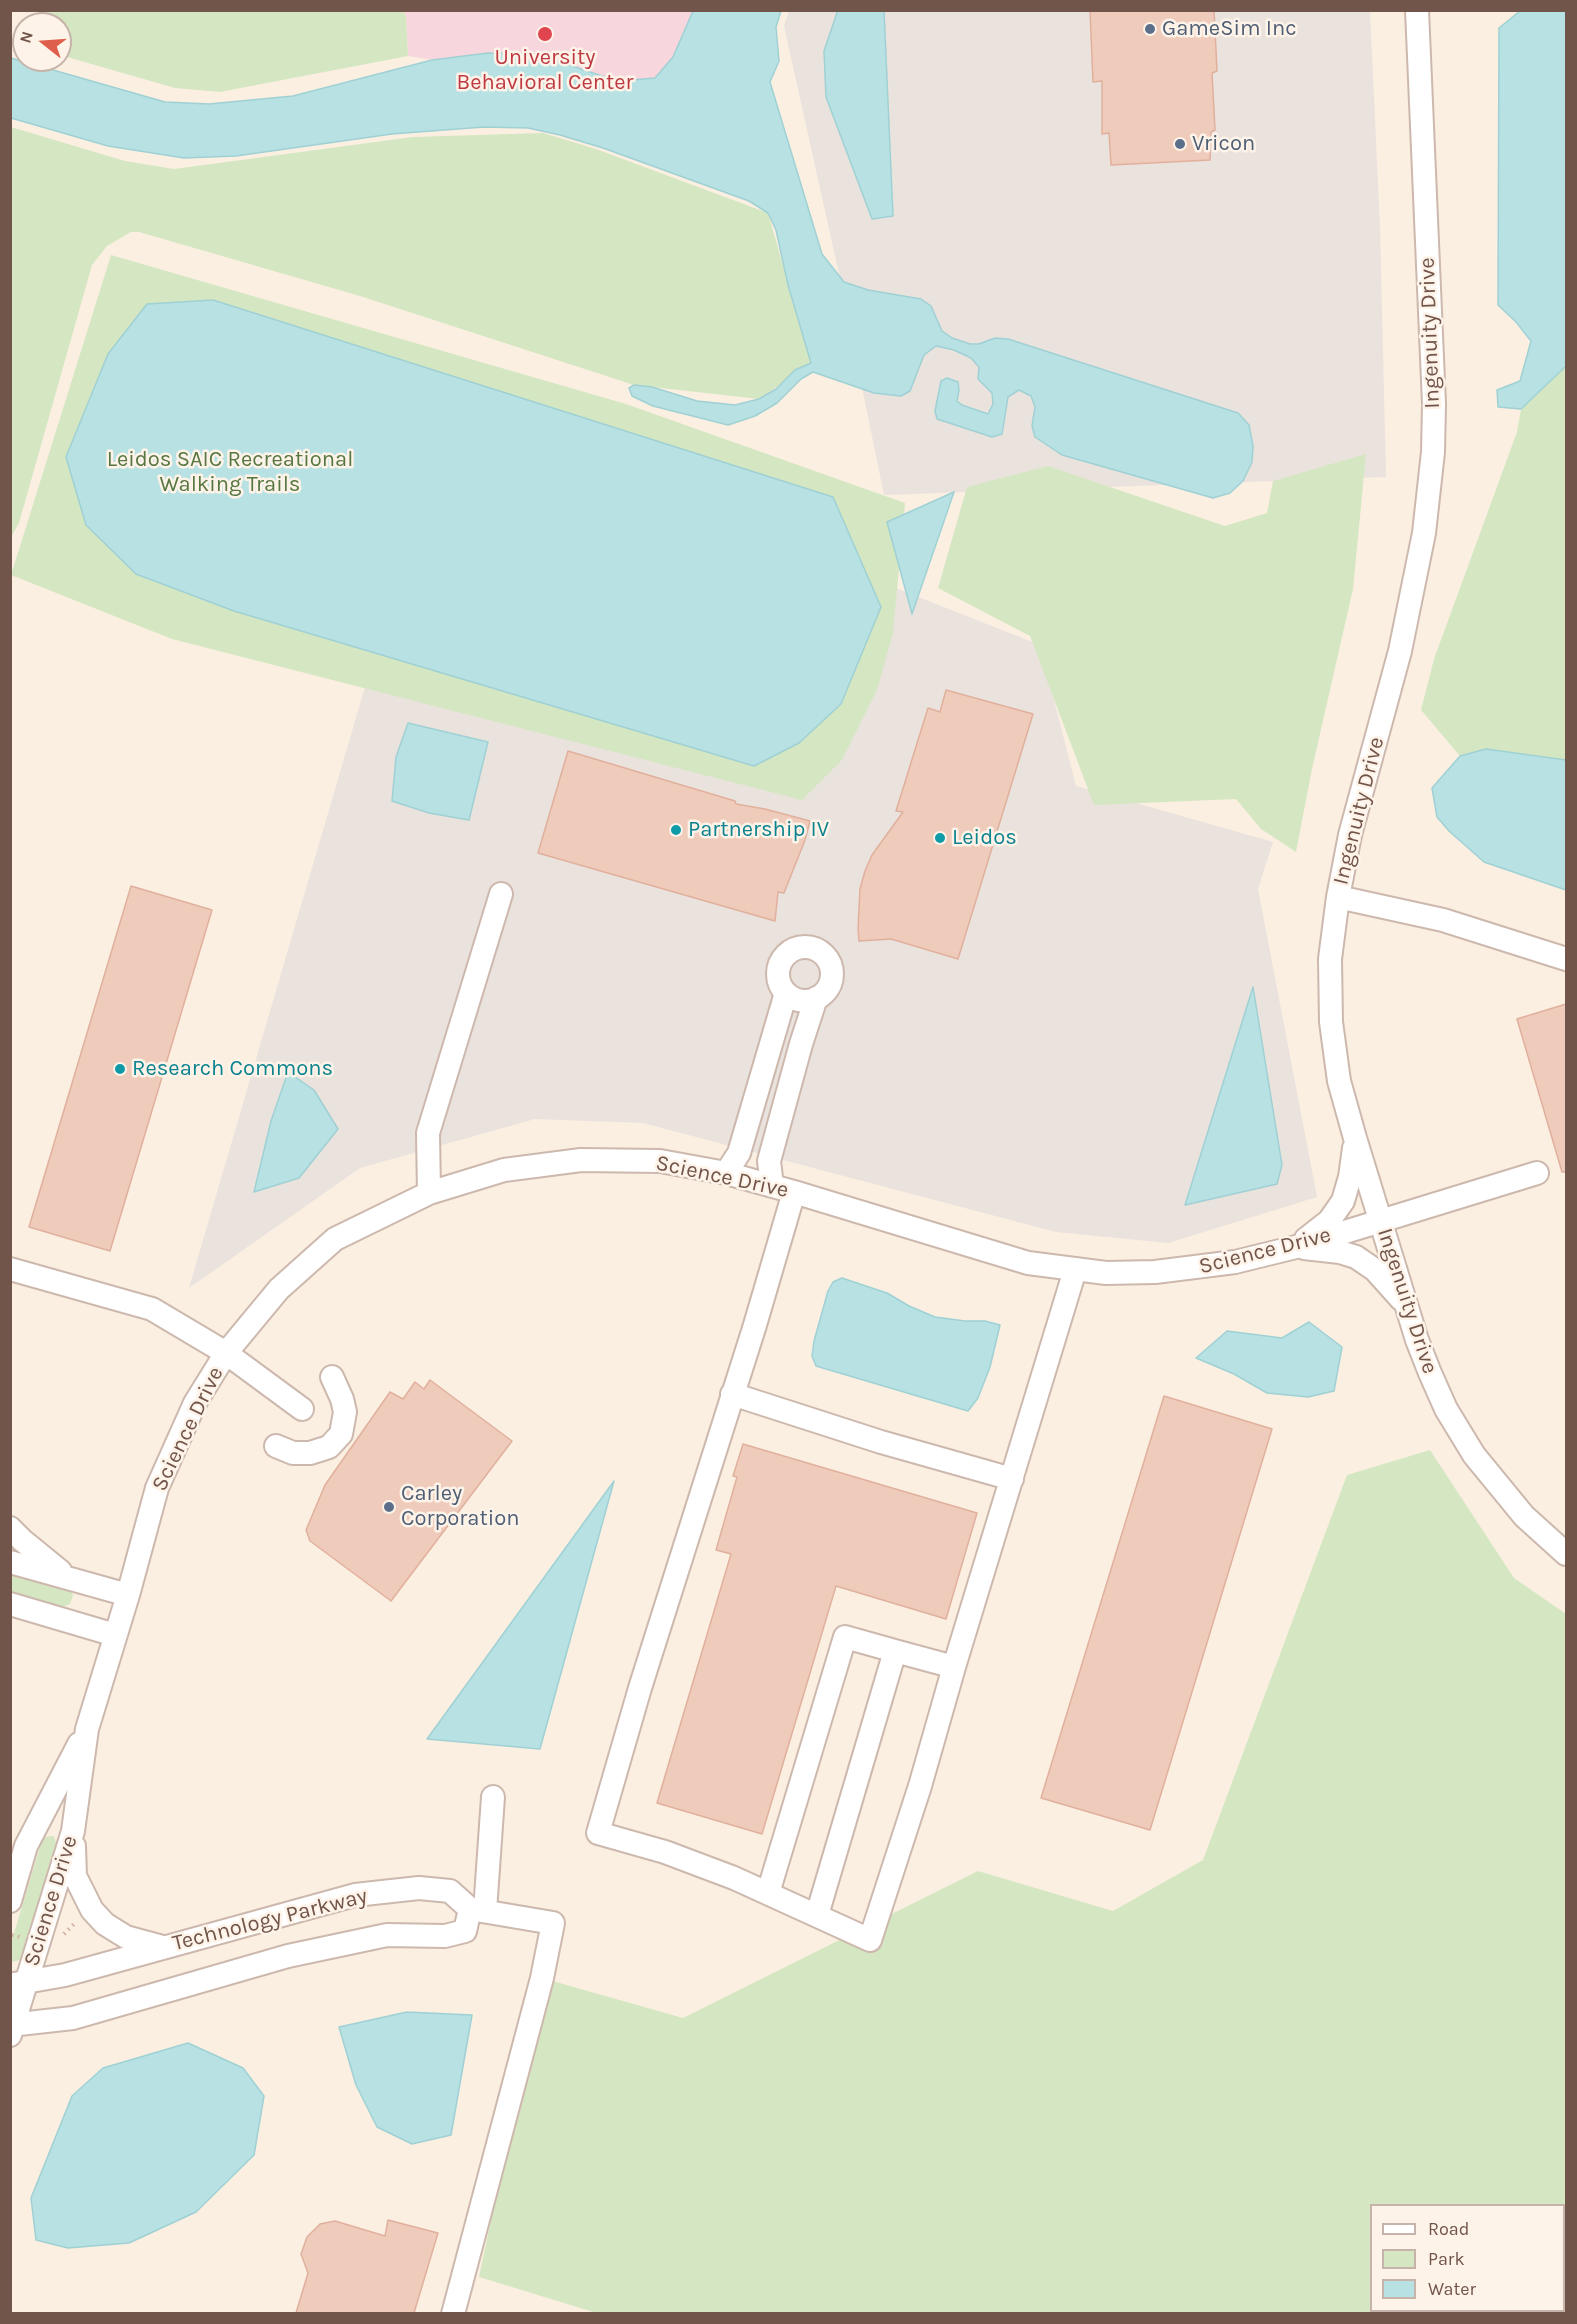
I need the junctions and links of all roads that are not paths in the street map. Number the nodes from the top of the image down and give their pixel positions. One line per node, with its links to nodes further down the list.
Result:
1 (1417, 10): 3 (street, Ingenuity Drive)
2 (501, 894): 12 (street)
3 (1338, 897): 4 (street); 7 (street, Ingenuity Drive)
4 (1566, 959)
5 (786, 993): 6 (street); 6 (street); 8 (street)
6 (816, 998): 10 (street)
7 (1355, 1138): 13 (street, Ingenuity Drive); 14 (street)
8 (726, 1173): 10 (street, Science Drive); 12 (street, Science Drive)
9 (1537, 1173): 13 (street, Science Drive)
10 (772, 1186): 11 (street, Science Drive)
11 (794, 1192): 16 (street, Science Drive); 20 (street)
12 (429, 1193): 18 (street, Science Drive)
13 (1380, 1220): 14 (street, Science Drive); 17 (street, Ingenuity Drive)
14 (1296, 1247): 16 (street, Science Drive); 17 (street)
15 (10, 1269): 18 (street)
16 (1075, 1270): 23 (street)
17 (1406, 1304): 25 (street, Ingenuity Drive)
18 (225, 1353): 21 (street); 28 (street, Science Drive)
19 (332, 1377): 22 (street)
20 (732, 1394): 23 (street); 36 (street)
21 (302, 1409)
22 (276, 1446)
23 (1012, 1479): 32 (street)
24 (10, 1528): 27 (street)
25 (1566, 1554)
26 (10, 1562): 27 (street)
27 (69, 1578): 28 (street)
28 (128, 1595): 30 (street, Science Drive)
29 (10, 1604): 30 (street)
30 (116, 1635): 33 (street, Science Drive)
31 (895, 1651): 32 (street); 36 (street); 39 (street)
32 (954, 1667): 39 (street)
33 (87, 1729): 35 (street, Science Drive); 37 (street, Science Drive)
34 (493, 1797): 38 (street)
35 (73, 1831): 40 (street); 41 (street, Science Drive)
36 (768, 1893): 39 (street)
37 (10, 1902)
38 (478, 1910): 40 (street, Technology Parkway); 42 (street, Technology Parkway); 43 (street)
39 (817, 1916)
40 (164, 1947): 41 (street, Technology Parkway)
41 (19, 1983): 42 (street, Science Drive)
42 (12, 2028)
43 (453, 2313)

